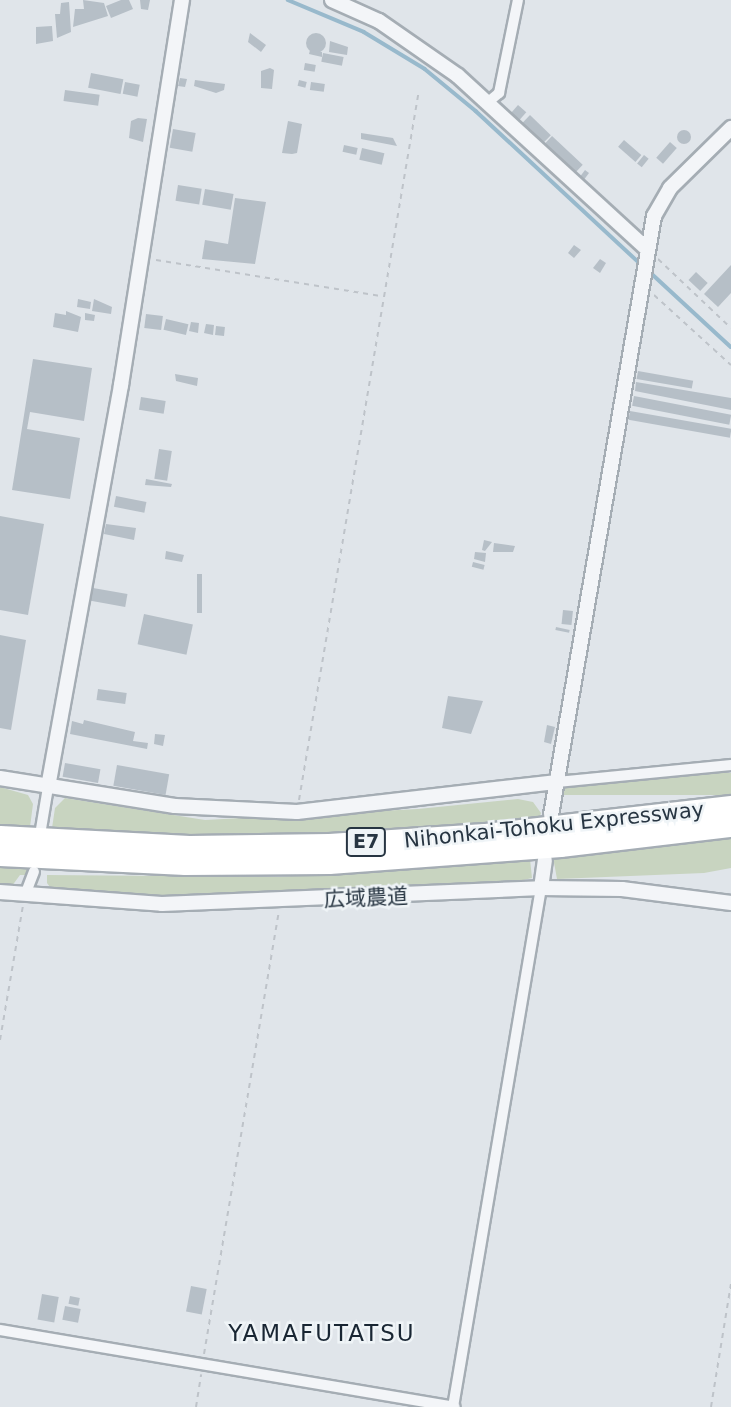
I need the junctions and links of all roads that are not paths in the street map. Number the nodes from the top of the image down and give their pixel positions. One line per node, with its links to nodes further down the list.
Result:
1 (182, 0): 10 (street)
2 (332, 0): 4 (street)
3 (518, 0): 4 (street)
4 (487, 103): 6 (street)
5 (731, 128): 6 (street)
6 (647, 254): 9 (street)
7 (731, 765): 9 (street)
8 (0, 778): 10 (street)
9 (557, 782): 10 (street); 12 (street)
10 (47, 787): 14 (street)
11 (731, 806): 15 (highway, Nihonkai-Tohoku Expressway / E7)
12 (551, 815)
13 (731, 825): 16 (highway, Nihonkai-Tohoku Expressway / E7)
14 (41, 829)
15 (0, 836)
16 (0, 855)
17 (545, 860): 19 (street)
18 (34, 872): 21 (street)
19 (541, 888): 21 (street, 広域農道); 22 (street, 広域農道); 24 (street)
20 (0, 892): 21 (street, 広域農道)
21 (25, 895)
22 (731, 903)
23 (0, 1330): 24 (street)
24 (454, 1407)

